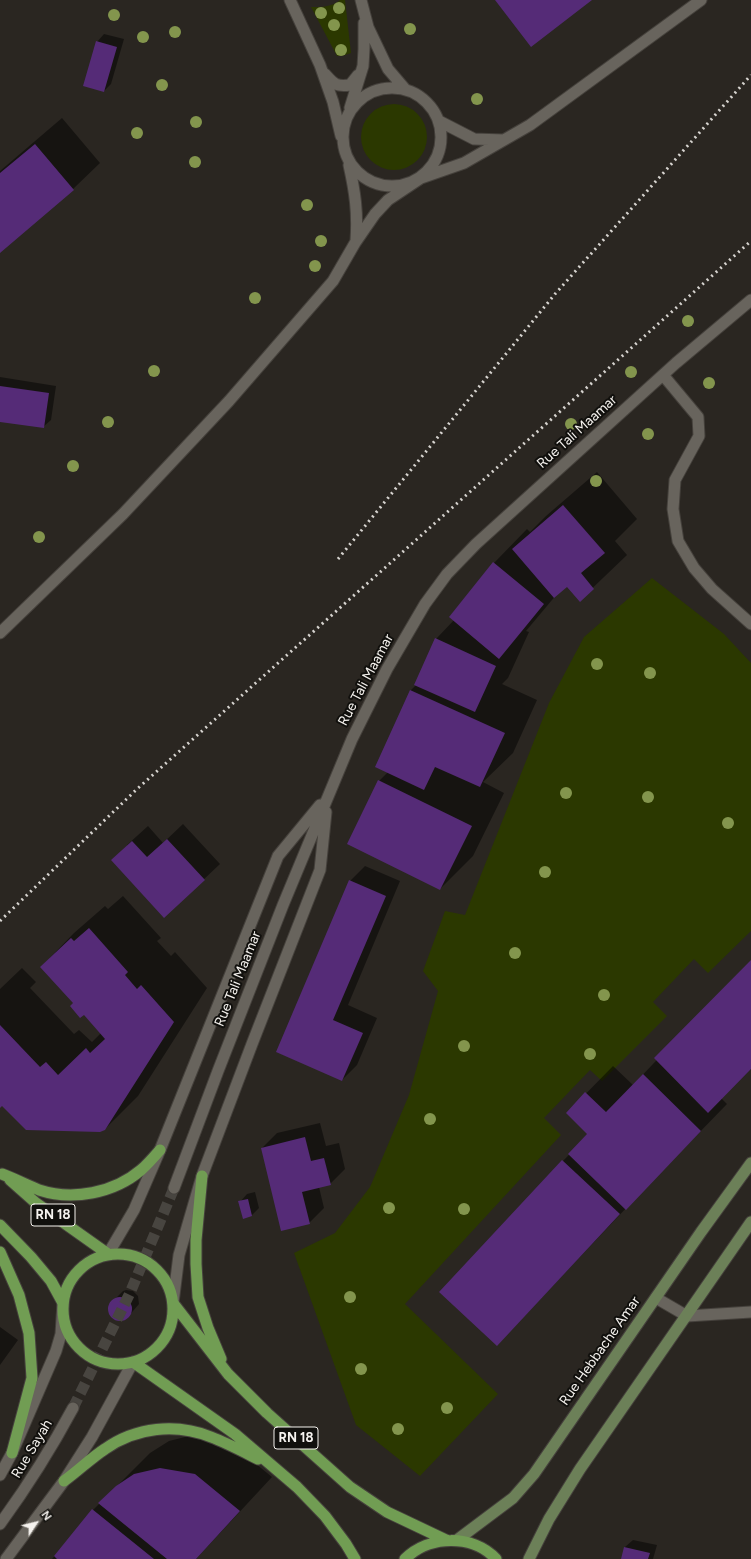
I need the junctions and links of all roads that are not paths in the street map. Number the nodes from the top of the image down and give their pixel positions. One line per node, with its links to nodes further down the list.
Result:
1 (290, 0): 6 (street)
2 (361, 0): 4 (street)
3 (701, 0): 10 (street)
4 (364, 17): 5 (street); 7 (street)
5 (363, 66): 6 (street); 8 (street)
6 (322, 71): 11 (street)
7 (405, 89): 8 (street); 9 (street)
8 (348, 114): 11 (street)
9 (439, 121): 10 (street); 13 (street)
10 (505, 140): 13 (street)
11 (343, 146): 12 (street)
12 (349, 162): 13 (street); 14 (street)
13 (421, 178): 14 (street)
14 (355, 243): 18 (street)
15 (751, 300): 16 (street, Rue Tali Maamar)
16 (663, 375): 17 (street); 19 (street, Rue Tali Maamar)
17 (751, 624)
18 (0, 633)
19 (327, 797): 20 (street); 23 (street); 24 (street, Rue Tali Maamar)
20 (160, 1150): 22 (main road); 28 (street)
21 (751, 1163): 29 (main road, Rue Hebbache Amar)
22 (1, 1173): 28 (main road, RN 18)
23 (202, 1176): 31 (street); 35 (main road)
24 (174, 1188)
25 (751, 1222): 33 (main road)
26 (0, 1226): 30 (main road)
27 (0, 1252): 37 (main road)
28 (108, 1254): 30 (main road); 31 (main road)
29 (656, 1298): 33 (street); 42 (main road, Rue Hebbache Amar)
30 (63, 1303): 34 (main road); 37 (street)
31 (173, 1304): 34 (main road); 35 (main road, RN 18)
32 (751, 1312): 33 (street)
33 (687, 1316): 43 (main road)
34 (133, 1362): 38 (main road, RN 18); 40 (street)
35 (228, 1374): 42 (main road, RN 18)
36 (73, 1408): 41 (street, Rue Sayah)
37 (12, 1453): 39 (street)
38 (270, 1464): 40 (main road); 45 (main road, RN 18)
39 (0, 1475)
40 (64, 1481): 44 (street)
41 (0, 1524)
42 (451, 1540): 46 (main road); 47 (main road)
43 (536, 1554): 48 (main road)
44 (6, 1559)
45 (355, 1559)
46 (405, 1559)
47 (496, 1559)
48 (529, 1559)

